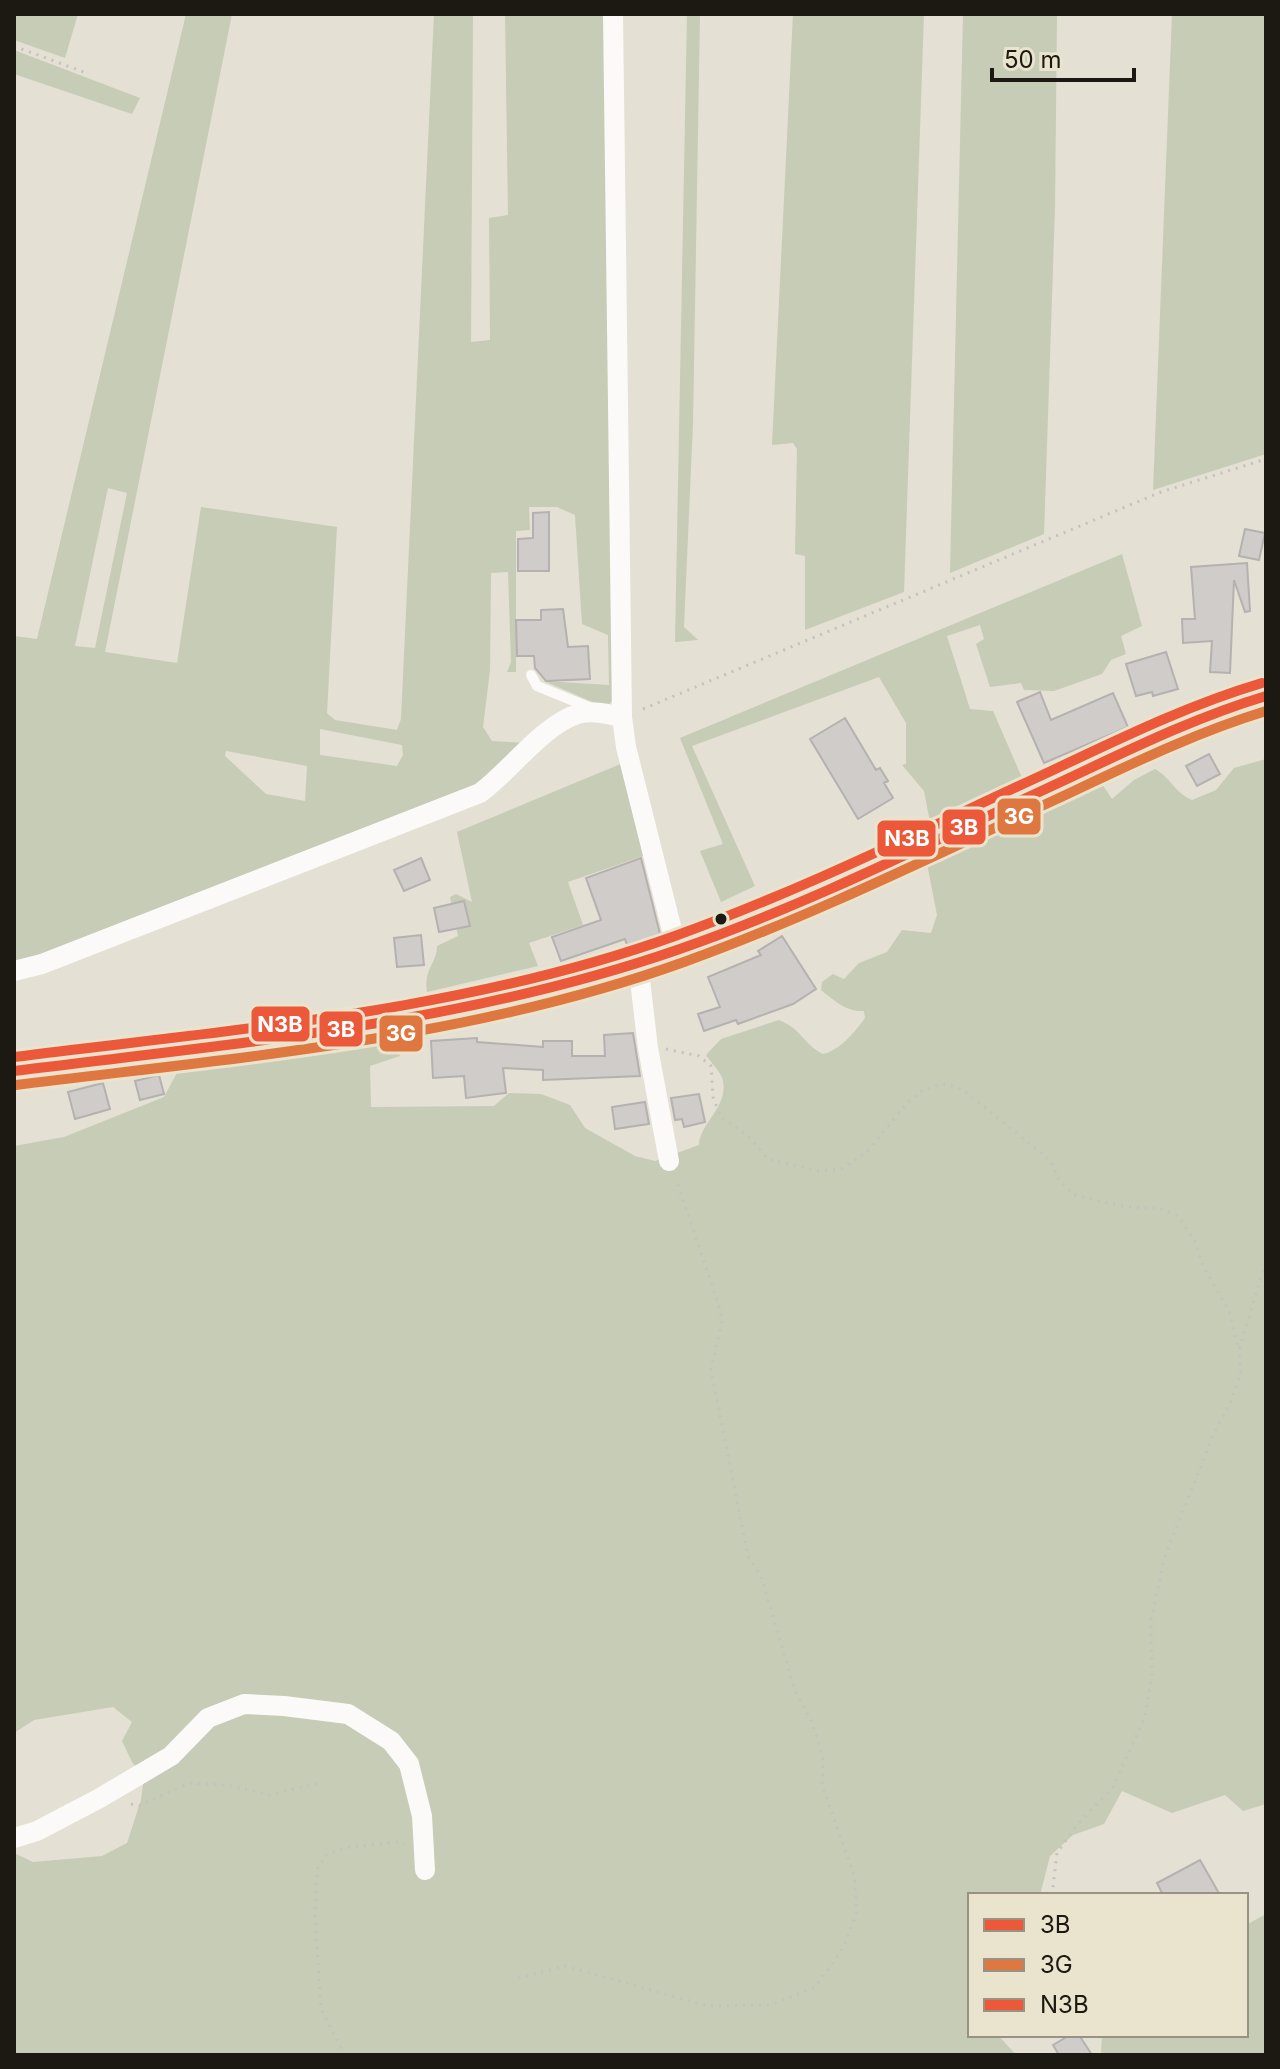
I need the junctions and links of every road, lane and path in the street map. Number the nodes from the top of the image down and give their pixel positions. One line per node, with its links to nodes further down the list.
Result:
1 (613, 14): 8 (street)
2 (14, 46): 3 (path)
3 (89, 74)
4 (1266, 459): 8 (path)
5 (531, 675): 7 (lane)
6 (1266, 696): 9 (main road)
7 (600, 712): 8 (street); 11 (street)
8 (622, 717): 9 (street)
9 (677, 950): 10 (main road)
10 (638, 963): 12 (street); 13 (main road)
11 (14, 971)
12 (648, 1048): 14 (street); 16 (path)
13 (14, 1071)
14 (669, 1161): 22 (path)
15 (1266, 1260): 16 (path)
16 (1239, 1350): 21 (path)
17 (319, 1783): 18 (path)
18 (100, 1798): 19 (street); 20 (street)
19 (14, 1838)
20 (424, 1861): 23 (path)
21 (1052, 1893)
22 (518, 1978)
23 (345, 2055)

